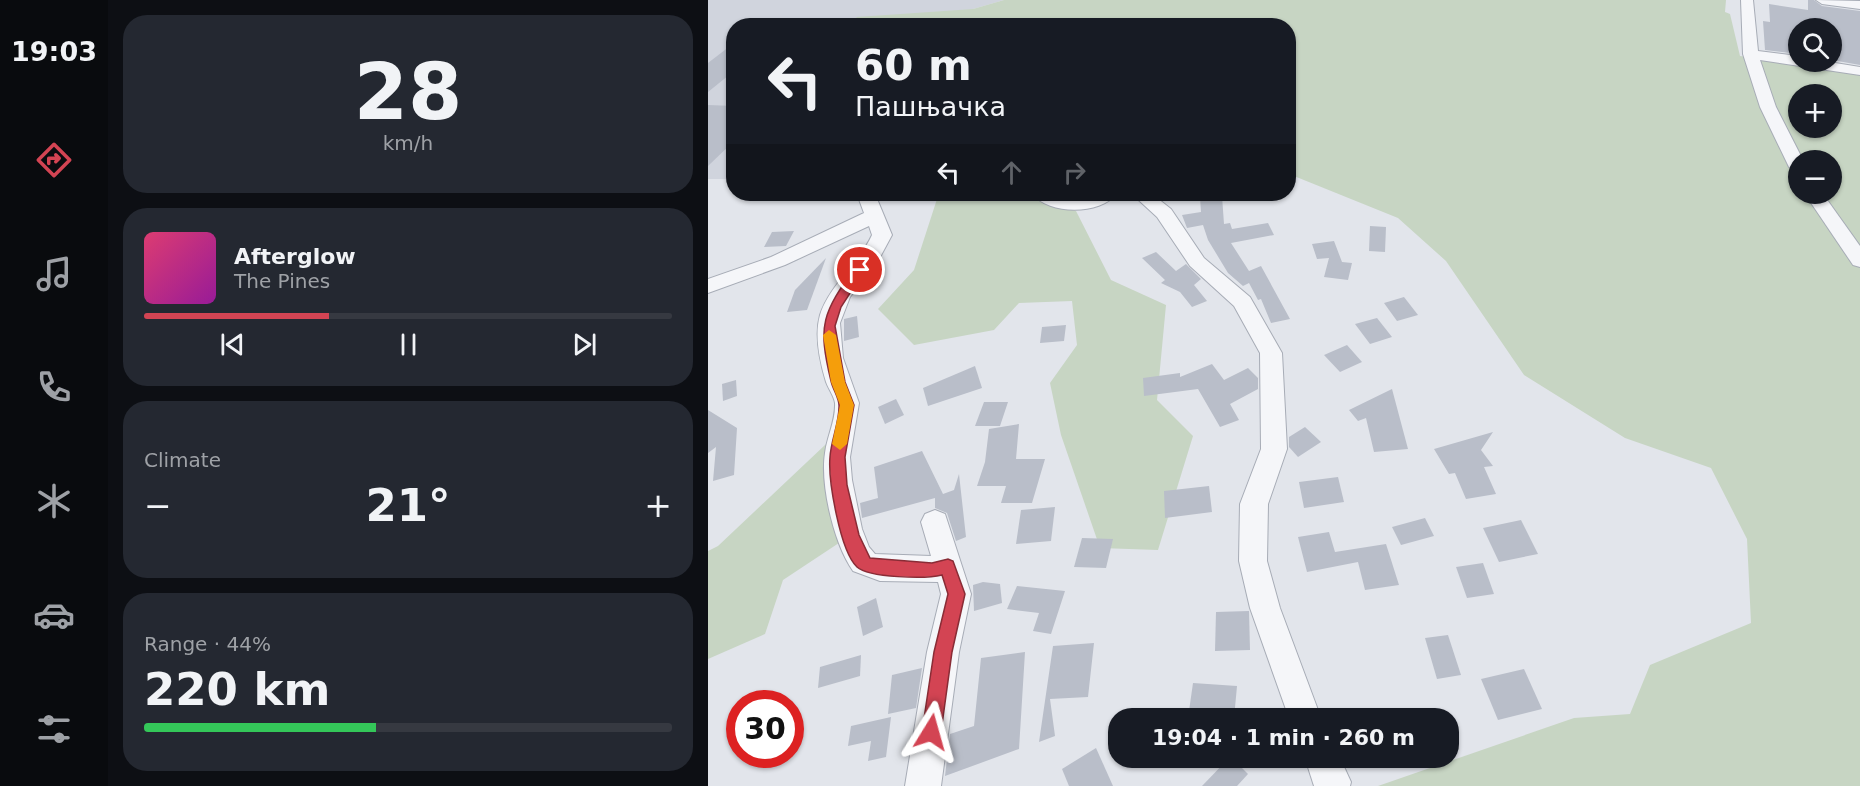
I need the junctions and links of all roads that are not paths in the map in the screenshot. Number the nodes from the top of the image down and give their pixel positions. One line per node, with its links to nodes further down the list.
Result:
1 (1747, 0): 4 (street)
2 (1822, 0): 3 (street)
3 (1860, 5)
4 (1750, 55): 5 (street); 8 (street)
5 (1788, 59)
6 (1842, 68): 7 (street)
7 (1860, 71)
8 (1789, 150)
9 (1054, 201): 10 (street)
10 (1093, 201)
11 (1149, 201): 18 (street)
12 (1821, 204): 14 (street)
13 (870, 205): 15 (street); 17 (street)
14 (1860, 261)
15 (708, 286)
16 (935, 522): 17 (street)
17 (948, 566): 20 (street)
18 (1301, 708)
19 (1327, 768): 21 (street)
20 (923, 786)
21 (1332, 786)

